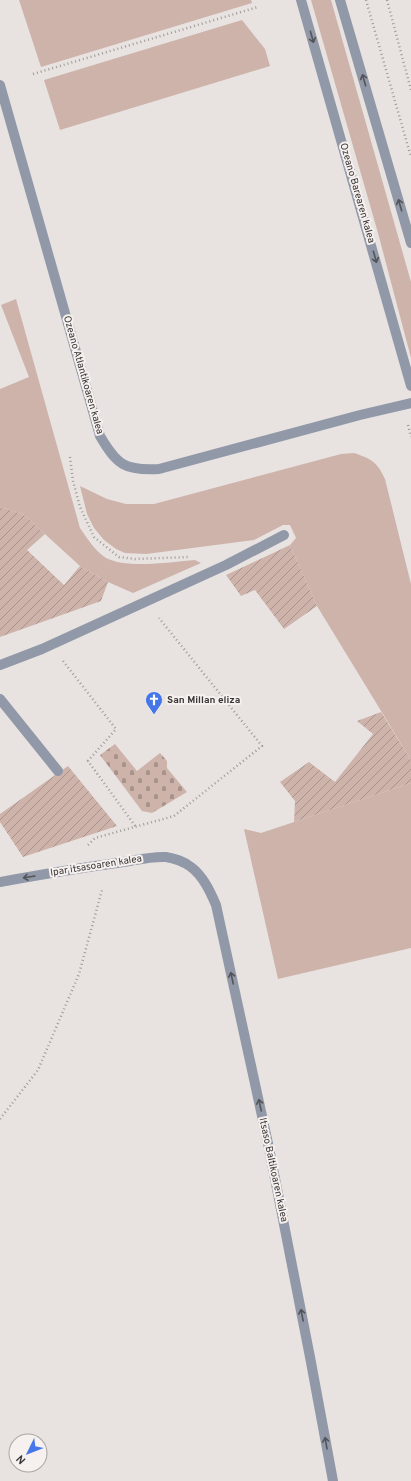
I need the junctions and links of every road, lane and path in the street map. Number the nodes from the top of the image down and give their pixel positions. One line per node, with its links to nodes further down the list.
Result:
1 (301, 0): 11 (street, Ozeano Barearen kalea, one-way to 11)
2 (340, 0): 10 (street, one-way to 2)
3 (366, 0): 9 (path)
4 (387, 0): 8 (path)
5 (258, 6): 6 (path)
6 (33, 74)
7 (0, 85): 12 (street, Ozeano Atlantikoaren kalea)
8 (411, 90)
9 (411, 157)
10 (411, 243)
11 (411, 386)
12 (411, 403)
13 (70, 457): 15 (path)
14 (284, 535): 16 (street)
15 (190, 557)
16 (146, 601): 17 (street); 21 (path)
17 (50, 645): 18 (street); 21 (path)
18 (0, 665)
19 (0, 699): 20 (street)
20 (58, 772)
21 (136, 827): 22 (path)
22 (85, 848)
23 (191, 867): 24 (street, Ipar itsasoaren kalea, one-way to 24); 27 (street, Itsaso Baltikoaren kalea, one-way to 23)
24 (0, 882)
25 (102, 890): 26 (path)
26 (0, 1119)
27 (333, 1481)

